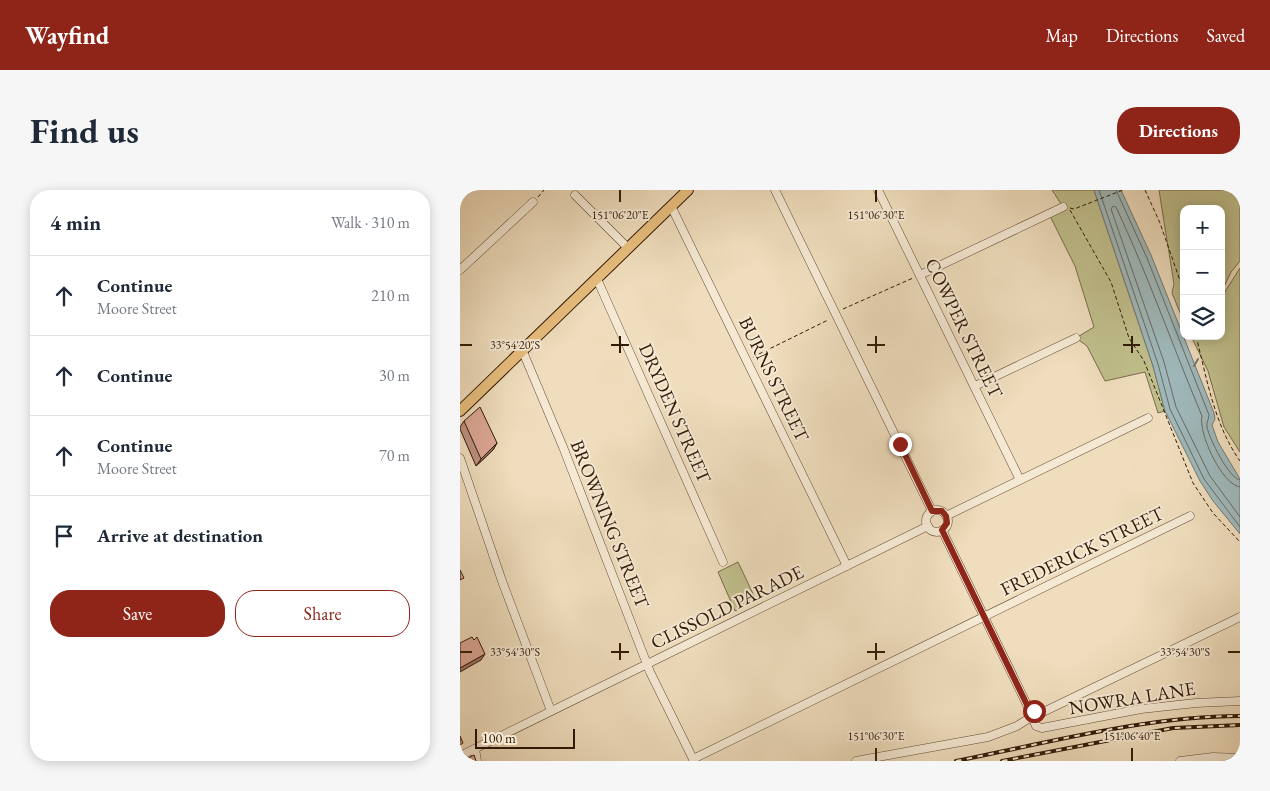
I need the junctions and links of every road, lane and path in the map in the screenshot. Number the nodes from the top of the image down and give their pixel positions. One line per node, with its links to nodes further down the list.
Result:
1 (544, 190): 8 (path)
2 (688, 190): 9 (main road)
3 (775, 190): 28 (street)
4 (878, 190): 13 (street, COWPER STREET)
5 (1122, 190): 33 (path)
6 (1145, 190): 15 (path)
7 (575, 195): 11 (street)
8 (533, 202): 12 (street)
9 (671, 206): 11 (main road); 21 (street, BURNS STREET)
10 (1063, 207): 13 (street)
11 (628, 248): 14 (main road)
12 (460, 270)
13 (920, 274): 16 (path); 22 (street, COWPER STREET)
14 (597, 278): 20 (main road); 34 (street, DRYDEN STREET)
15 (1180, 280)
16 (843, 310)
17 (828, 320): 21 (path)
18 (1076, 338): 22 (street)
19 (1197, 340): 26 (path)
20 (523, 352): 23 (main road); 38 (street, BROWNING STREET)
21 (747, 360): 35 (street, BURNS STREET)
22 (975, 386): 27 (street, COWPER STREET)
23 (460, 411)
24 (1148, 418): 27 (street)
25 (460, 458): 40 (street)
26 (1240, 461)
27 (1020, 480): 29 (street)
28 (932, 511): 29 (street); 31 (street)
29 (946, 516): 32 (street)
30 (1190, 516): 36 (street, FREDERICK STREET)
31 (928, 526): 32 (street); 35 (street, CLISSOLD PARADE)
32 (942, 530): 36 (street)
33 (1240, 542)
34 (723, 562)
35 (848, 566): 38 (street, CLISSOLD PARADE)
36 (984, 617): 41 (street); 46 (street, FREDERICK STREET)
37 (1240, 617): 41 (street)
38 (649, 664): 40 (street, CLISSOLD PARADE); 46 (street, BROWNING STREET)
39 (1240, 701): 41 (street, NOWRA LANE)
40 (551, 712): 42 (street, CLISSOLD PARADE)
41 (1032, 716): 48 (street)
42 (475, 749): 43 (street, CLISSOLD PARADE); 47 (street)
43 (460, 756)
44 (1240, 758): 45 (street)
45 (1214, 759): 49 (street)
46 (693, 760)
47 (477, 761)
48 (856, 761)
49 (1180, 761)

